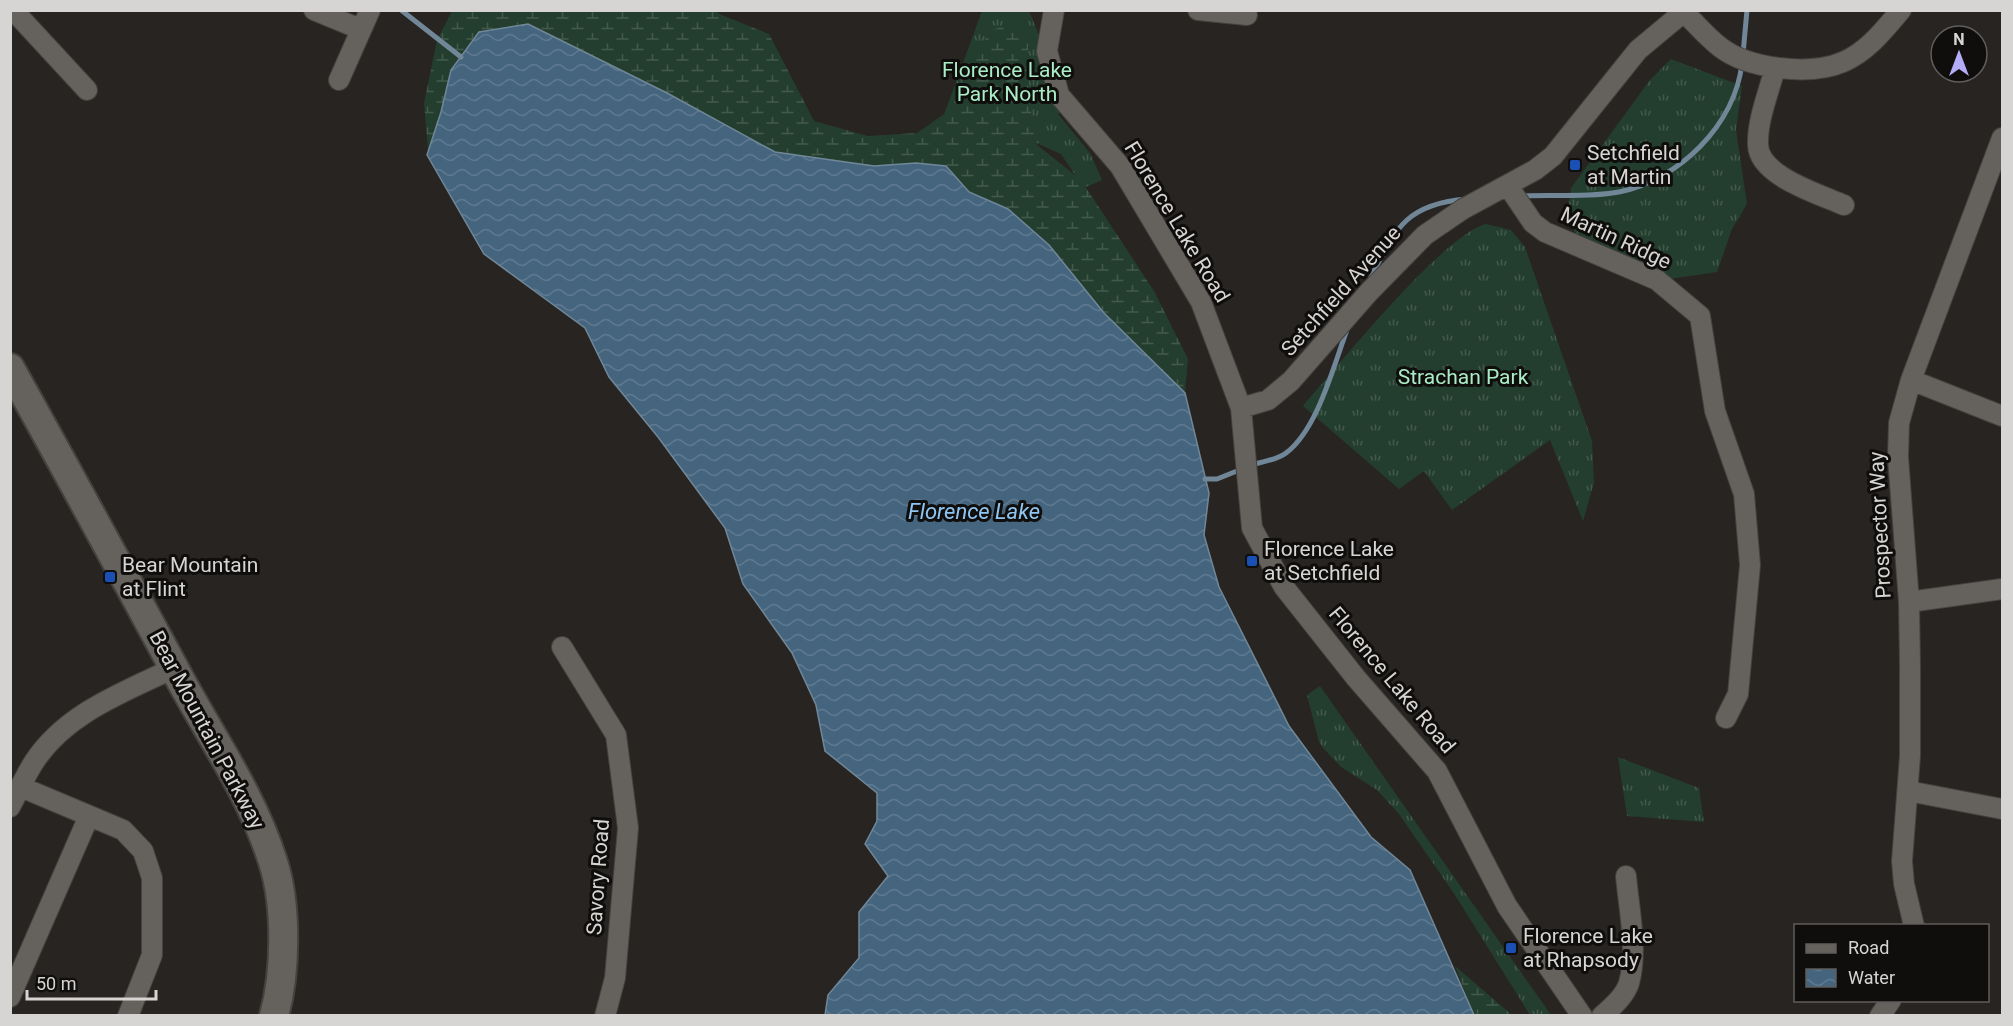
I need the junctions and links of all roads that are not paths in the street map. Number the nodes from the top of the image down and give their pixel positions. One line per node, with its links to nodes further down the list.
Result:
1 (13, 10): 12 (street)
2 (314, 10): 9 (street)
3 (370, 10): 9 (street)
4 (1054, 10): 18 (street, Florence Lake Road)
5 (1198, 10): 8 (street)
6 (1901, 10): 10 (street)
7 (1685, 11): 10 (street); 14 (street, Setchfield Avenue)
8 (1247, 15)
9 (360, 29): 11 (street)
10 (1775, 68): 15 (street)
11 (339, 80)
12 (87, 90)
13 (2002, 138): 17 (street, Prospector Way)
14 (1508, 186): 18 (street, Setchfield Avenue); 24 (street, Martin Ridge)
15 (1844, 205)
16 (10, 368): 23 (street, Bear Mountain Parkway)
17 (1911, 380): 19 (street); 21 (street, Prospector Way)
18 (1241, 408): 37 (street, Florence Lake Road)
19 (2002, 416)
20 (2002, 589): 21 (street)
21 (1909, 602): 26 (street, Prospector Way)
22 (562, 647): 36 (street, Savory Road)
23 (174, 668): 25 (street); 35 (street, Bear Mountain Parkway)
24 (1726, 718)
25 (21, 787): 27 (street); 29 (street)
26 (1908, 791): 28 (street); 31 (street, Prospector Way)
27 (10, 807)
28 (2002, 809)
29 (89, 816): 32 (street); 34 (street)
30 (1626, 876): 38 (street)
31 (1914, 924)
32 (10, 997)
33 (1890, 1002): 39 (street)
34 (128, 1016)
35 (274, 1016)
36 (605, 1016)
37 (1582, 1016)
38 (1602, 1016)
39 (1880, 1016)

